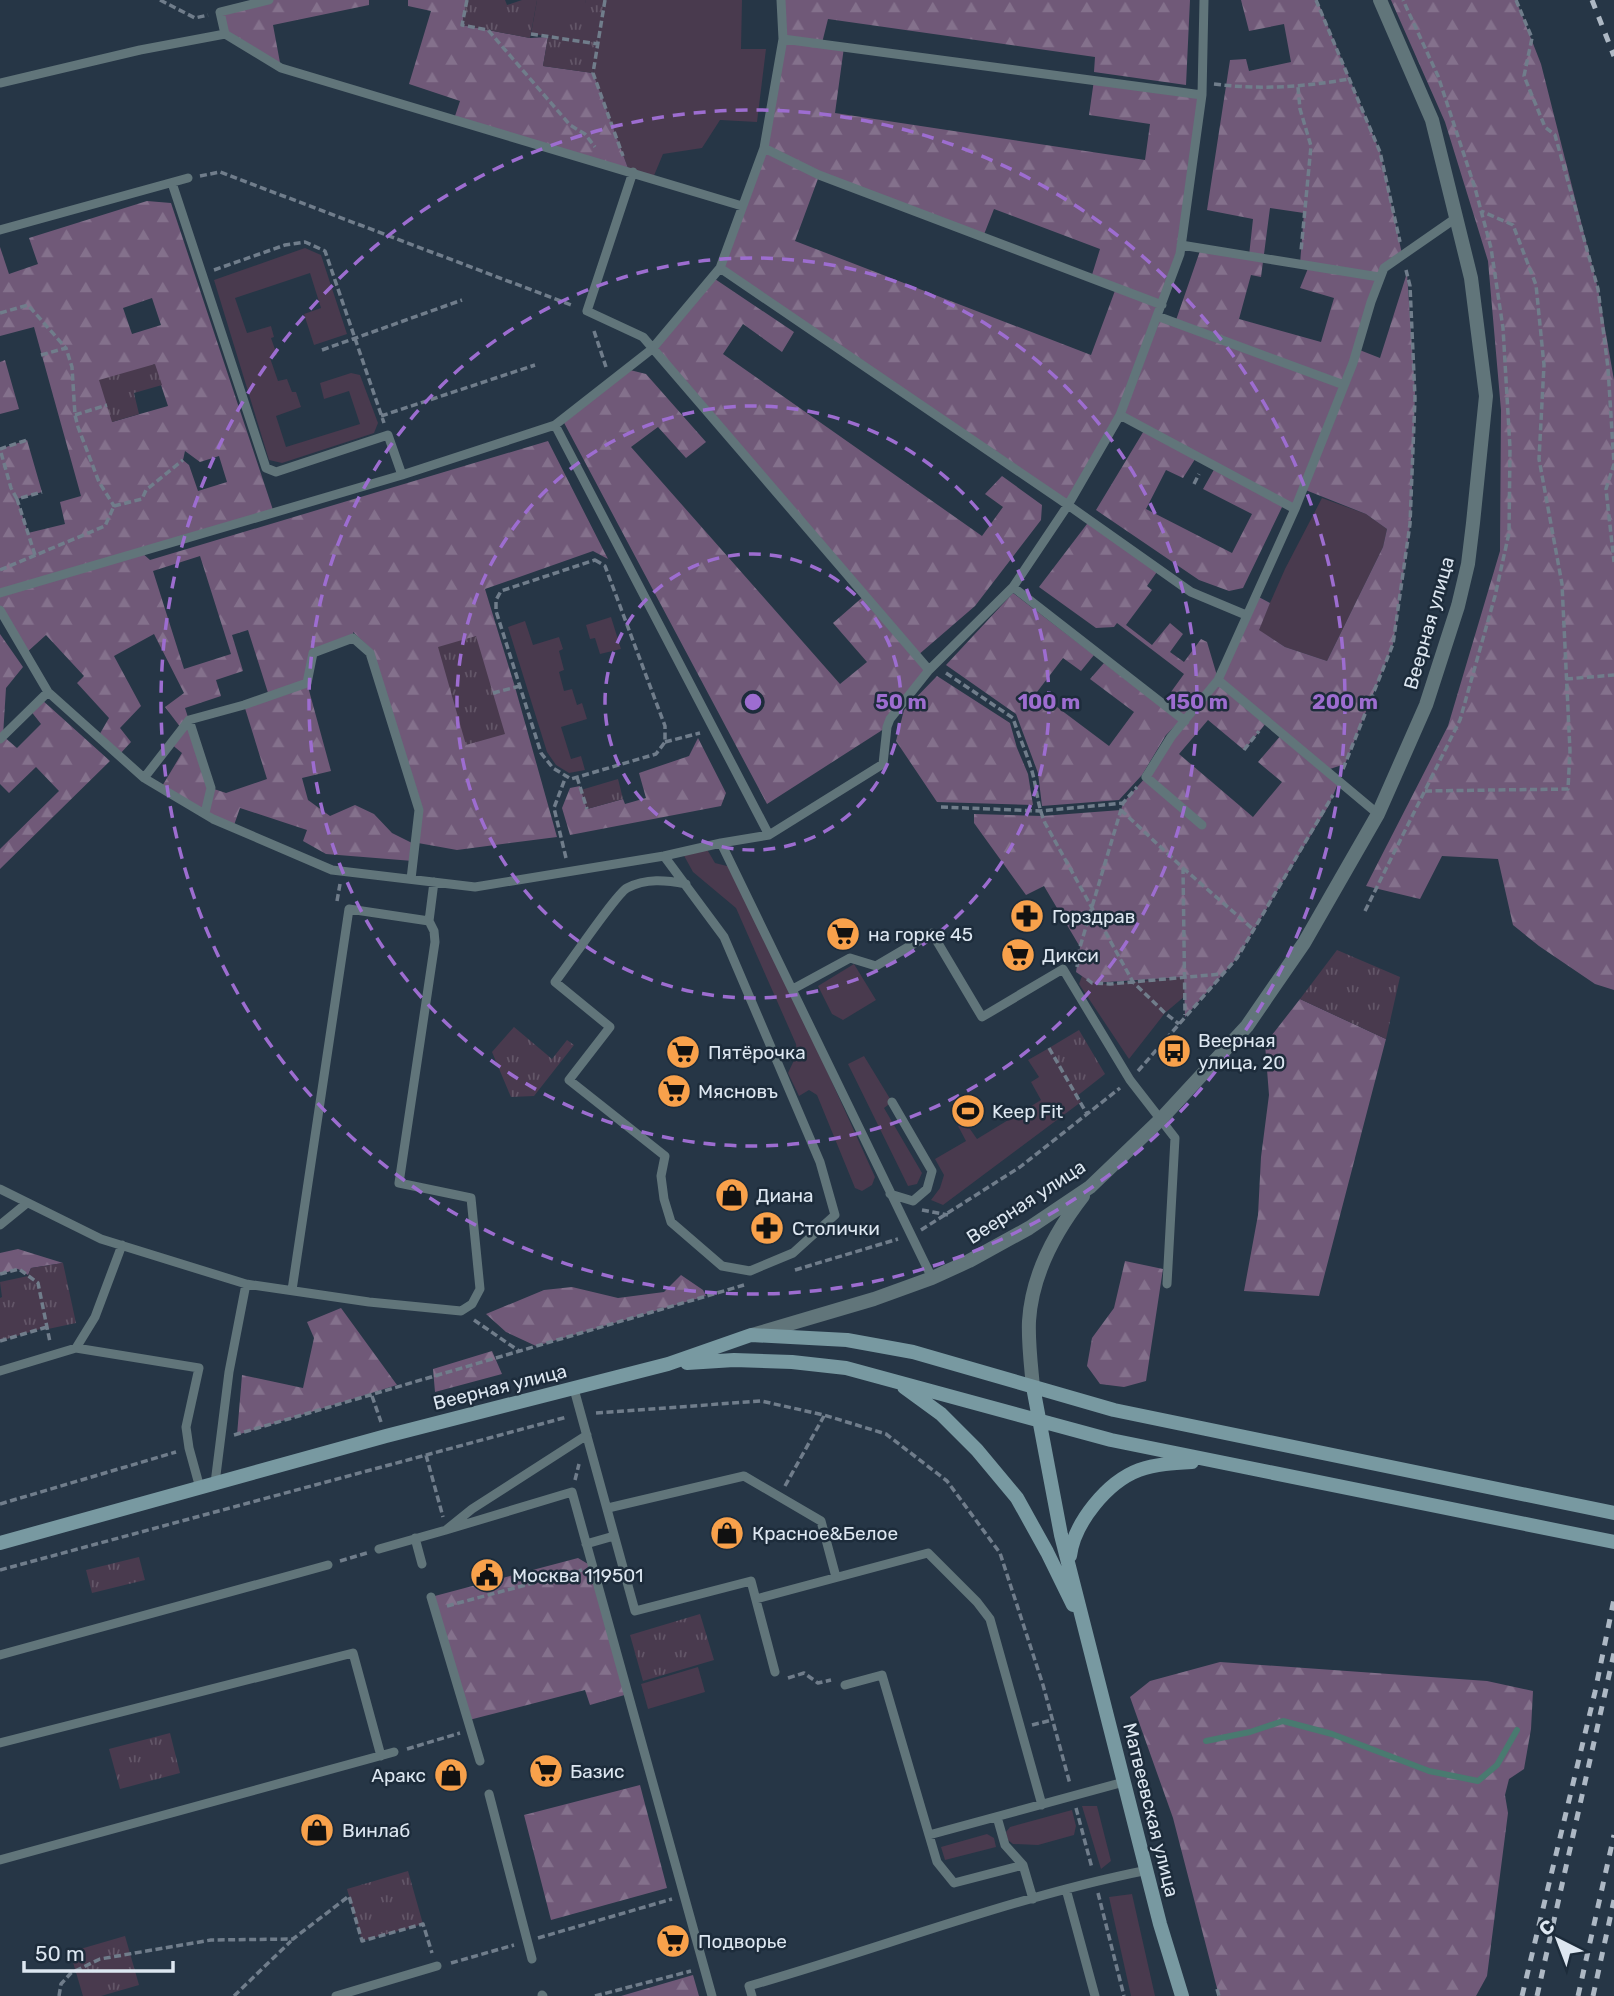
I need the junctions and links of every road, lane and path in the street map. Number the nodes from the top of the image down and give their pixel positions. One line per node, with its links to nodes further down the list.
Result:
1 (160, 0): 9 (path)
2 (269, 0): 9 (lane)
3 (467, 0): 20 (path)
4 (605, 0): 13 (path)
5 (781, 0): 12 (lane)
6 (1204, 0): 16 (lane)
7 (1380, 0): 26 (street, Веерная улица)
8 (1517, 0): 61 (path)
9 (220, 12): 10 (lane)
10 (225, 34): 15 (lane); 20 (lane)
11 (531, 34): 13 (path)
12 (783, 38): 18 (lane); 19 (lane)
13 (598, 44): 21 (path)
14 (1349, 79): 17 (path)
15 (0, 83)
16 (1202, 83): 17 (path); 18 (lane)
17 (1298, 87): 29 (path)
18 (1202, 95): 28 (lane)
19 (764, 148): 24 (lane); 34 (lane)
20 (610, 165): 21 (lane)
21 (631, 172): 24 (lane); 35 (lane)
22 (188, 178): 23 (lane); 35 (path)
23 (172, 183): 27 (lane); 31 (lane)
24 (742, 206): 30 (lane)
25 (1481, 211): 69 (path)
26 (1456, 218): 32 (lane); 92 (street, Веерная улица)
27 (0, 230)
28 (1181, 245): 29 (lane); 34 (lane)
29 (1300, 264): 32 (lane)
30 (720, 268): 40 (lane); 57 (lane)
31 (202, 274): 38 (path); 51 (lane)
32 (1380, 277): 45 (lane)
33 (462, 300): 38 (path)
34 (1161, 305): 37 (lane)
35 (587, 311): 40 (lane); 44 (path)
36 (0, 313): 39 (path)
37 (1157, 316): 45 (lane); 48 (lane)
38 (355, 338): 41 (path); 49 (path)
39 (66, 348): 42 (path); 47 (path)
40 (652, 349): 44 (lane); 67 (lane)
41 (323, 350)
42 (41, 355)
43 (535, 365): 49 (path)
44 (611, 381): 50 (lane)
45 (1344, 385): 59 (lane)
46 (107, 405): 47 (path)
47 (75, 415): 58 (path)
48 (1121, 415): 57 (lane); 59 (lane)
49 (381, 416): 51 (path)
50 (555, 425): 54 (lane); 77 (lane)
51 (388, 435): 54 (lane)
52 (27, 440): 56 (path)
53 (183, 460): 58 (path)
54 (402, 475): 64 (lane)
55 (42, 492): 56 (path)
56 (17, 499): 60 (path)
57 (1069, 505): 63 (lane); 66 (lane)
58 (114, 506): 60 (path)
59 (1295, 509): 66 (lane)
60 (35, 555): 62 (path)
61 (1614, 562)
62 (0, 570)
63 (1013, 587): 67 (lane); 75 (lane)
64 (0, 593)
65 (0, 610): 72 (lane)
66 (1246, 615): 70 (lane)
67 (932, 668): 90 (path); 94 (lane)
68 (1614, 675): 69 (path)
69 (1566, 679): 85 (path)
70 (1218, 680): 75 (lane); 76 (lane)
71 (520, 686): 73 (path); 79 (path); 81 (path)
72 (48, 692): 78 (lane); 83 (lane)
73 (493, 693)
74 (189, 720): 83 (lane); 91 (lane); 99 (lane)
75 (1185, 721): 82 (lane)
76 (1268, 721): 80 (path); 92 (lane)
77 (714, 729): 79 (path); 94 (lane)
78 (0, 739)
79 (665, 742): 84 (path)
80 (1244, 750)
81 (566, 776): 84 (path); 98 (path)
82 (1146, 777): 86 (path); 93 (lane)
83 (144, 778): 91 (lane)
84 (577, 778): 88 (path)
85 (1425, 791)
86 (1123, 803): 89 (path); 90 (path)
87 (941, 807): 90 (path)
88 (587, 809)
89 (1121, 810): 97 (path); 102 (path)
90 (1040, 811): 102 (path)
91 (205, 813): 99 (lane)
92 (1378, 814): 116 (street, Веерная улица)
93 (1202, 825)
94 (769, 835): 95 (lane)
95 (721, 843): 96 (lane); 110 (lane)
96 (664, 856): 98 (lane); 101 (lane)
97 (1183, 868): 104 (path); 107 (path)
98 (569, 871): 100 (lane)
99 (411, 879): 100 (lane)
100 (433, 882): 103 (lane)
101 (686, 884): 101 (lane)
102 (1092, 907): 105 (path); 109 (path)
103 (429, 920): 129 (lane); 130 (lane)
104 (1254, 930)
105 (1076, 972): 108 (path); 109 (path)
106 (1223, 974): 107 (path)
107 (1184, 977): 109 (path); 111 (path)
108 (1070, 981): 110 (lane); 116 (lane)
109 (1133, 982): 112 (path)
110 (793, 989): 119 (lane)
111 (1185, 1017)
112 (1179, 1024)
113 (1049, 1048): 115 (path)
114 (892, 1102): 120 (lane)
115 (1087, 1114)
116 (1161, 1119): 117 (street, Веерная улица); 128 (lane)
117 (1090, 1187): 126 (street, Веерная улица); 140 (street)
118 (0, 1189): 121 (lane)
119 (890, 1194): 120 (lane); 126 (lane)
120 (913, 1201): 122 (path)
121 (27, 1203): 123 (lane); 124 (lane)
122 (948, 1215)
123 (0, 1225)
124 (122, 1245): 127 (lane); 135 (lane)
125 (0, 1274): 131 (path)
126 (932, 1278): 132 (street, Веерная улица)
127 (246, 1284): 129 (lane); 148 (lane)
128 (1167, 1284)
129 (292, 1290): 130 (lane)
130 (461, 1311): 136 (path)
131 (47, 1327): 133 (path); 134 (path)
132 (751, 1335): 137 (street, Веерная улица); 140 (street)
133 (0, 1340)
134 (50, 1342)
135 (76, 1348): 138 (lane); 149 (lane)
136 (519, 1351)
137 (668, 1364): 139 (street); 141 (street, Веерная улица)
138 (0, 1371)
139 (894, 1380): 144 (street); 169 (street)
140 (1033, 1387): 144 (street); 152 (street)
141 (574, 1389): 142 (lane); 148 (street, Веерная улица)
142 (581, 1414): 143 (path); 145 (lane); 146 (path)
143 (824, 1415): 150 (path); 173 (path)
144 (1039, 1421): 147 (street); 161 (street)
145 (587, 1434): 151 (lane); 153 (lane)
146 (426, 1455): 153 (path); 164 (path)
147 (1209, 1461): 156 (street); 161 (street)
148 (215, 1483): 149 (street, Веерная улица)
149 (200, 1488): 157 (street, Веерная улица)
150 (779, 1497): 151 (lane); 165 (lane)
151 (608, 1508): 154 (lane)
152 (1614, 1513)
153 (446, 1530): 155 (lane); 158 (lane)
154 (614, 1536): 158 (lane); 167 (lane)
155 (415, 1538): 159 (lane); 160 (lane)
156 (1614, 1542)
157 (0, 1544)
158 (586, 1544): 163 (lane)
159 (379, 1549): 162 (path)
160 (422, 1564)
161 (1069, 1564): 169 (street)
162 (328, 1565): 170 (lane)
163 (593, 1567): 168 (path); 191 (lane)
164 (0, 1570)
165 (836, 1577): 167 (lane); 174 (lane)
166 (431, 1597): 168 (lane)
167 (756, 1599): 171 (lane)
168 (435, 1609): 175 (lane)
169 (1086, 1632): 180 (street, Матвеевская улица)
170 (0, 1654)
171 (775, 1672): 172 (path)
172 (845, 1685): 185 (lane)
173 (1053, 1720): 174 (path); 182 (path)
174 (1020, 1728): 183 (lane)
175 (470, 1730): 177 (path); 179 (lane)
176 (0, 1743): 178 (lane)
177 (394, 1752): 178 (lane)
178 (381, 1756): 186 (lane)
179 (480, 1761)
180 (1124, 1782): 182 (lane); 188 (street, Матвеевская улица)
181 (489, 1794): 194 (lane)
182 (1074, 1797): 183 (lane); 189 (path)
183 (1042, 1805): 184 (lane)
184 (997, 1817): 185 (lane); 187 (lane)
185 (929, 1835): 187 (lane)
186 (0, 1860)
187 (1023, 1865): 192 (lane)
188 (1148, 1870): 189 (lane); 207 (street, Матвеевская улица)
189 (1095, 1881): 190 (lane); 206 (path)
190 (1066, 1889): 192 (lane); 205 (lane)
191 (684, 1896): 194 (path); 197 (lane)
192 (1033, 1899): 204 (lane)
193 (293, 1939): 196 (path); 199 (path); 200 (path)
194 (528, 1941): 195 (lane); 196 (path)
195 (533, 1959)
196 (437, 1966): 201 (lane)
197 (704, 1967): 202 (path); 203 (lane)
198 (1217, 1989): 208 (path)
199 (59, 1996)
200 (234, 1996)
201 (336, 1996)
202 (595, 1996)
203 (712, 1996)
204 (752, 1996)
205 (1095, 1996)
206 (1124, 1996)
207 (1182, 1996)
208 (1219, 1996)

